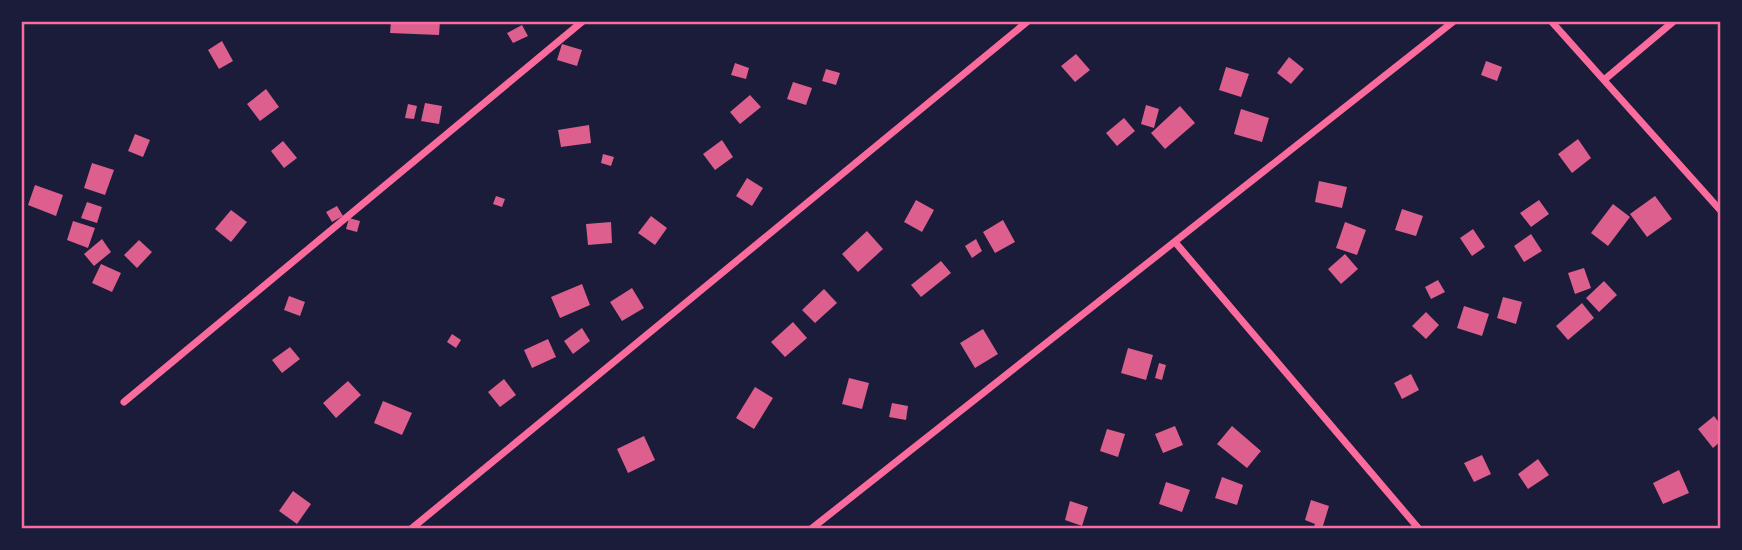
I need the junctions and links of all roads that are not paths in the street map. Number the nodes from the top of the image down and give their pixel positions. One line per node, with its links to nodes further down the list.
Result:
1 (583, 21): 9 (street)
2 (1028, 21): 10 (street)
3 (1454, 21): 8 (street)
4 (1551, 21): 6 (street)
5 (1674, 21): 6 (street)
6 (1604, 80): 7 (street)
7 (1721, 211)
8 (1175, 242): 11 (street); 12 (street)
9 (124, 402)
10 (411, 529)
11 (811, 529)
12 (1419, 529)

